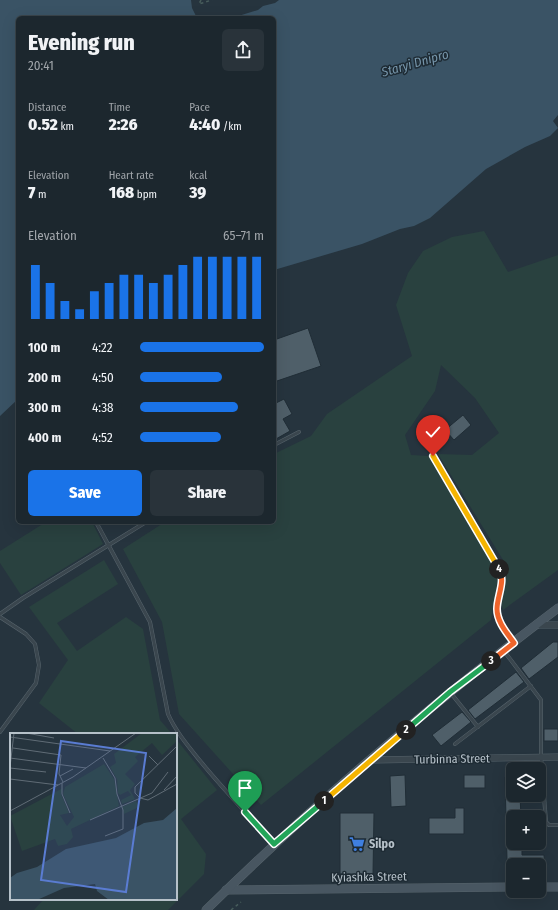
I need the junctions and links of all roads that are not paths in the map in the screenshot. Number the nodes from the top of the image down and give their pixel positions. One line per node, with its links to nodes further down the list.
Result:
1 (299, 432): 2 (lane)
2 (276, 444)
3 (433, 456): 11 (lane)
4 (97, 524): 6 (lane)
5 (143, 524): 6 (lane)
6 (108, 545): 8 (lane); 22 (lane)
7 (558, 608): 9 (street)
8 (0, 616): 16 (lane)
9 (535, 625): 10 (street); 11 (street)
10 (558, 625)
11 (514, 643): 12 (street)
12 (504, 651): 13 (lane); 14 (street)
13 (531, 686): 15 (lane); 18 (lane)
14 (450, 692): 15 (lane); 20 (street)
15 (478, 727): 17 (lane)
16 (0, 732)
17 (455, 744)
18 (541, 757): 19 (street, Turbinna Street); 20 (street, Turbinna Street); 21 (lane)
19 (558, 757)
20 (370, 760): 22 (street)
21 (558, 824)
22 (274, 844): 26 (street)
23 (506, 887): 26 (street, Kyiashka Street)
24 (546, 887): 25 (street)
25 (558, 887)
26 (226, 890): 27 (street)
27 (206, 910)

